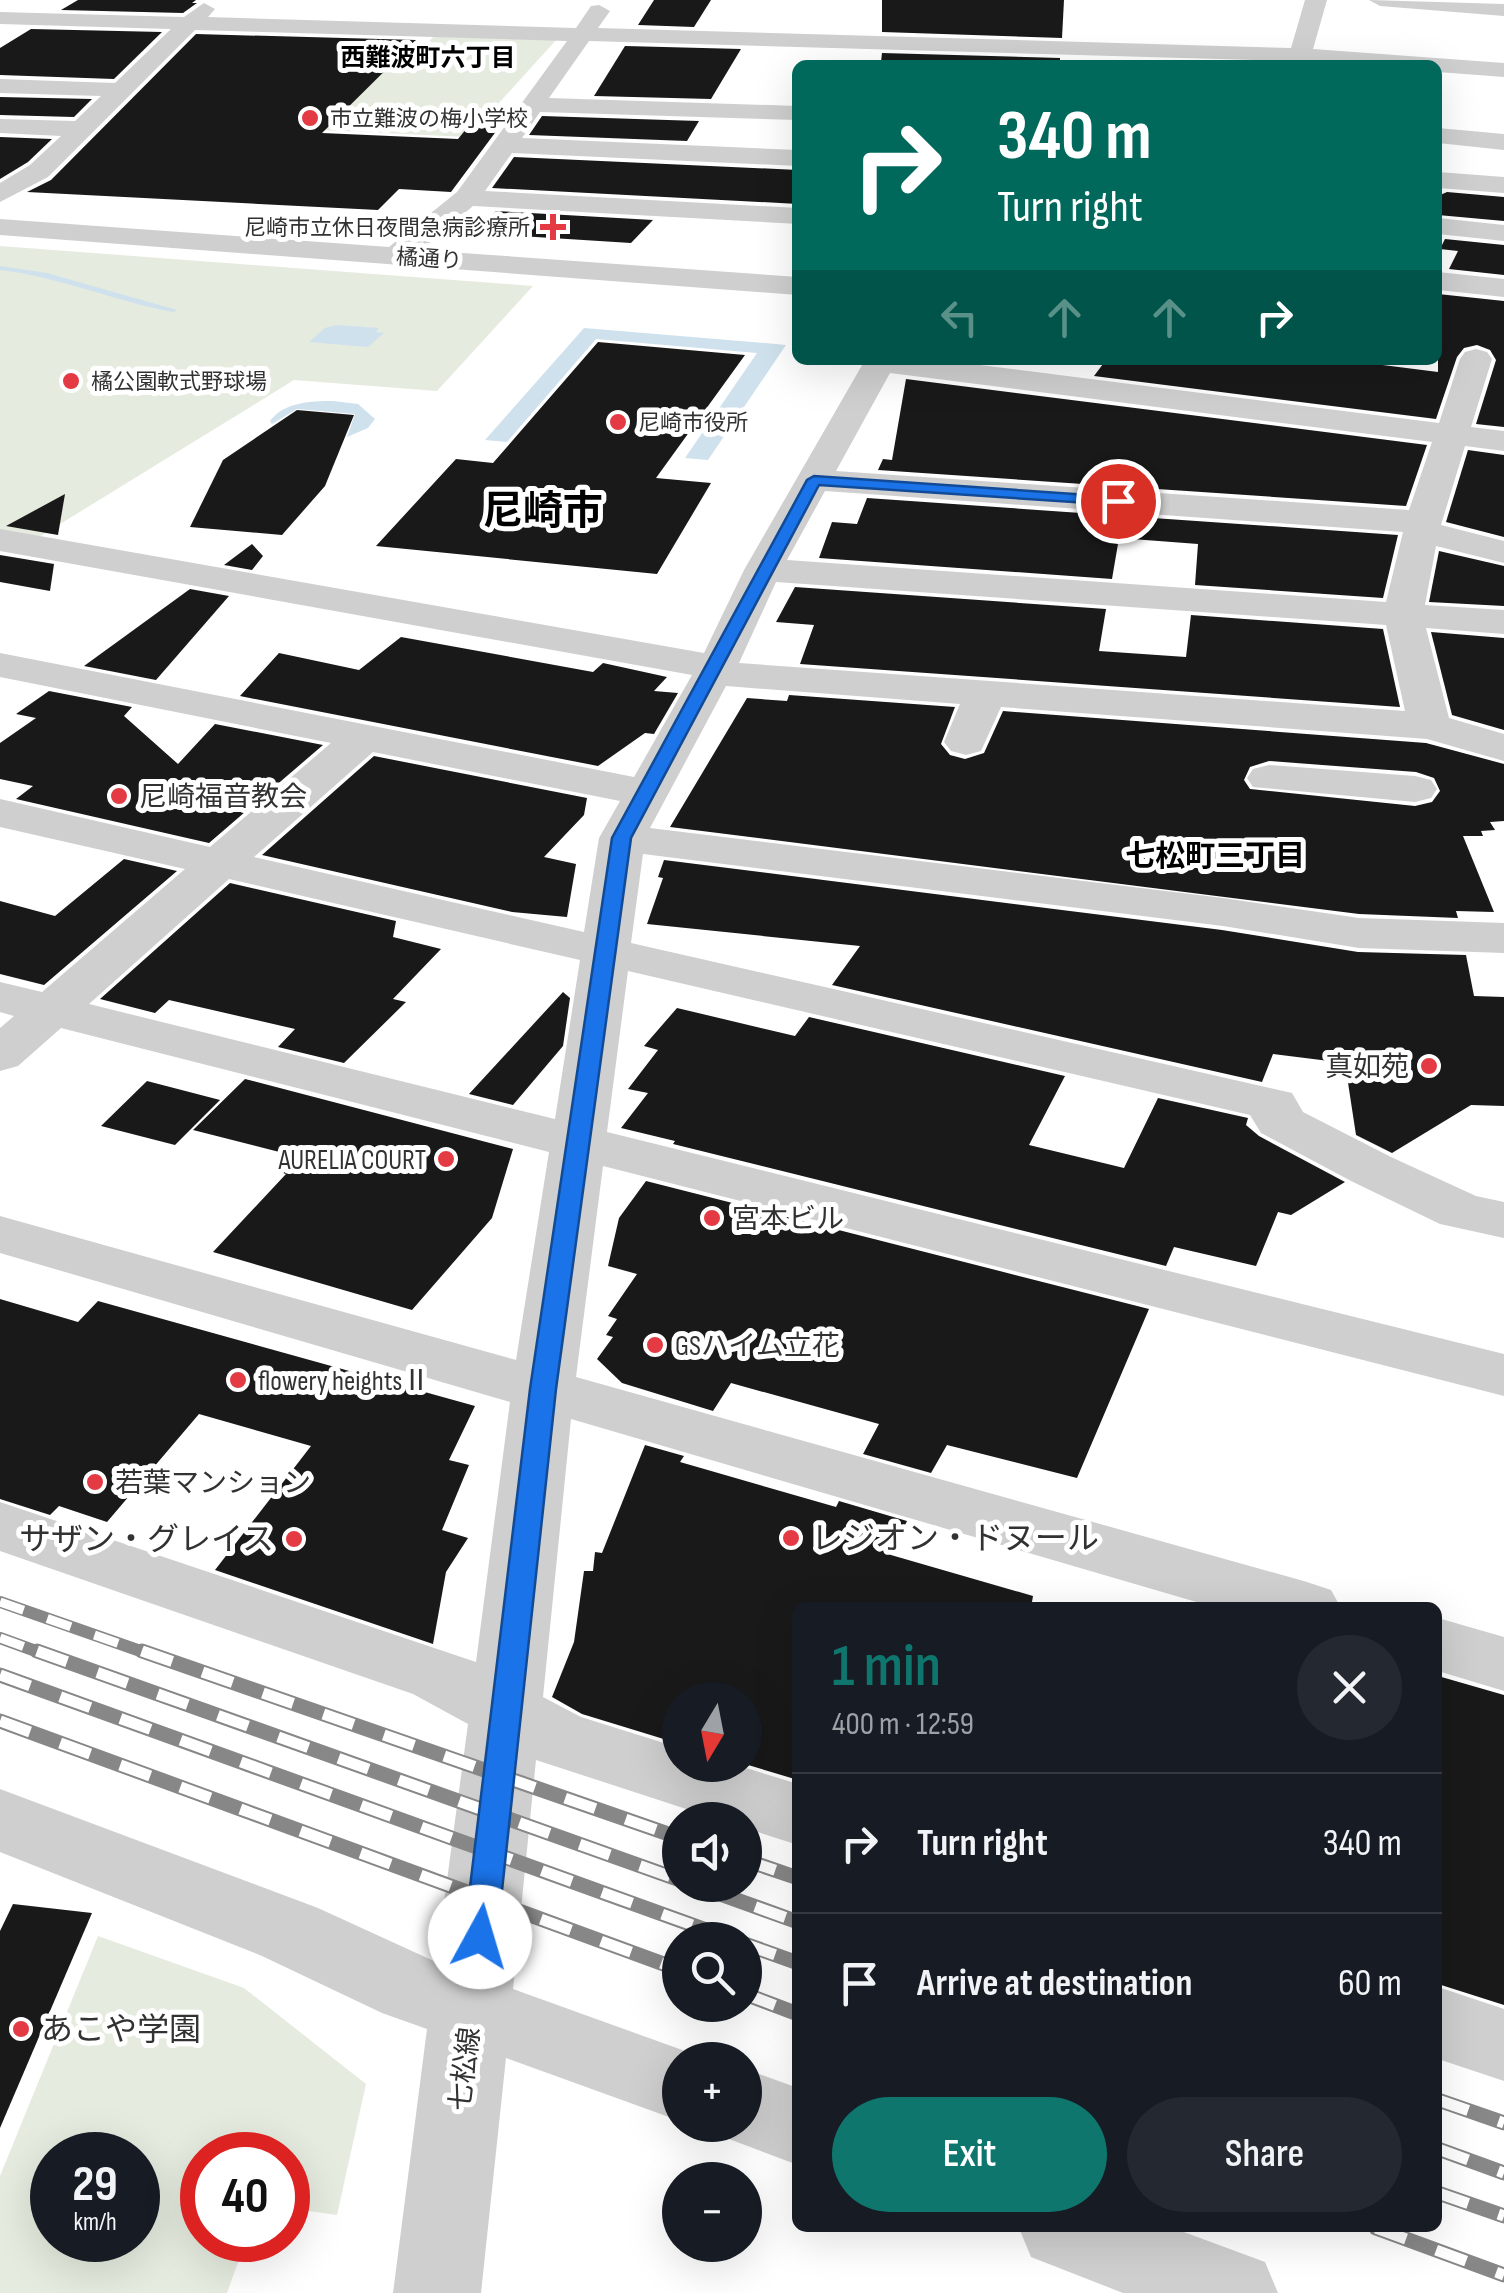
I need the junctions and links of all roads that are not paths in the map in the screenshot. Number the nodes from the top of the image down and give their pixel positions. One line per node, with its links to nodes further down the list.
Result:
1 (213, 0): 10 (street)
2 (1316, 0): 20 (street)
3 (1380, 0): 6 (street)
4 (568, 3): 5 (street)
5 (611, 3): 13 (street)
6 (1450, 6): 7 (street); 12 (street)
7 (1504, 10)
8 (0, 18): 10 (street)
9 (1083, 18): 16 (street)
10 (188, 24): 11 (street); 19 (street)
11 (385, 26): 13 (street); 18 (street)
12 (1433, 33)
13 (581, 35): 15 (street); 22 (street)
14 (1495, 38): 23 (street)
15 (978, 48): 16 (street)
16 (1079, 49): 20 (street)
17 (117, 54): 19 (street)
18 (360, 54)
19 (156, 55): 27 (street)
20 (1298, 60)
21 (1442, 66): 23 (street)
22 (558, 68): 24 (street); 28 (street)
23 (1479, 68): 25 (street)
24 (594, 69)
25 (1504, 70)
26 (0, 86): 27 (street)
27 (121, 90): 31 (street)
28 (534, 105): 29 (street); 34 (street)
29 (792, 113)
30 (0, 126): 31 (street)
31 (82, 129): 37 (street)
32 (1442, 136): 33 (street)
33 (1504, 142)
34 (506, 145): 35 (street); 38 (street)
35 (792, 158)
36 (0, 170): 37 (street)
37 (39, 171): 42 (street)
38 (486, 172): 39 (street); 43 (street)
39 (519, 174)
40 (1457, 176): 41 (street)
41 (1504, 185)
42 (0, 194)
43 (468, 198): 44 (street); 48 (street)
44 (792, 216)
45 (1442, 226): 47 (street)
46 (0, 227): 48 (street, 橘通り)
47 (1504, 232)
48 (396, 256): 50 (street, 橘通り)
49 (1442, 281): 51 (street)
50 (792, 286)
51 (1504, 288)
52 (1442, 355): 53 (street)
53 (1490, 361): 56 (street)
54 (879, 365): 58 (street, 七松線)
55 (912, 365): 56 (street)
56 (1449, 434): 57 (street); 59 (street)
57 (1504, 442)
58 (814, 480): 59 (street); 62 (street, 七松線)
59 (1422, 526): 61 (street); 63 (street)
60 (0, 540): 66 (street)
61 (1504, 552)
62 (763, 570): 63 (street); 66 (street, 七松線)
63 (1403, 615): 64 (street); 69 (street)
64 (1504, 622)
65 (0, 664): 70 (street)
66 (714, 670): 67 (street); 74 (street, 七松線)
67 (984, 695): 68 (street); 71 (street)
68 (1270, 714): 69 (street); 73 (street)
69 (1430, 726): 72 (street)
70 (363, 738): 74 (street); 77 (street)
71 (966, 742)
72 (1504, 748)
73 (1415, 789)
74 (646, 794): 76 (street, 七松線)
75 (0, 813): 77 (street)
76 (622, 838): 78 (street); 79 (street, 七松線)
77 (218, 863): 79 (street); 80 (street)
78 (1504, 938)
79 (605, 951): 82 (street, 七松線); 83 (street)
80 (26, 1003): 81 (street); 82 (street)
81 (0, 1055)
82 (578, 1141): 85 (street); 86 (street, 七松線)
83 (1504, 1220)
84 (0, 1234): 86 (street)
85 (1504, 1375)
86 (543, 1389): 88 (street); 91 (street, 七松線)
87 (0, 1526): 91 (street)
88 (1286, 1602)
89 (1442, 1646): 90 (street)
90 (1504, 1664)
91 (506, 1713): 92 (street); 94 (street, 七松線)
92 (792, 1814)
93 (0, 1820): 94 (street)
94 (472, 2010): 97 (street); 101 (street, 七松線)
95 (1442, 2024): 96 (street)
96 (1504, 2044)
97 (662, 2078)
98 (762, 2113): 99 (street)
99 (792, 2124)
100 (1073, 2232): 102 (street)
101 (437, 2293)
102 (1234, 2293)

